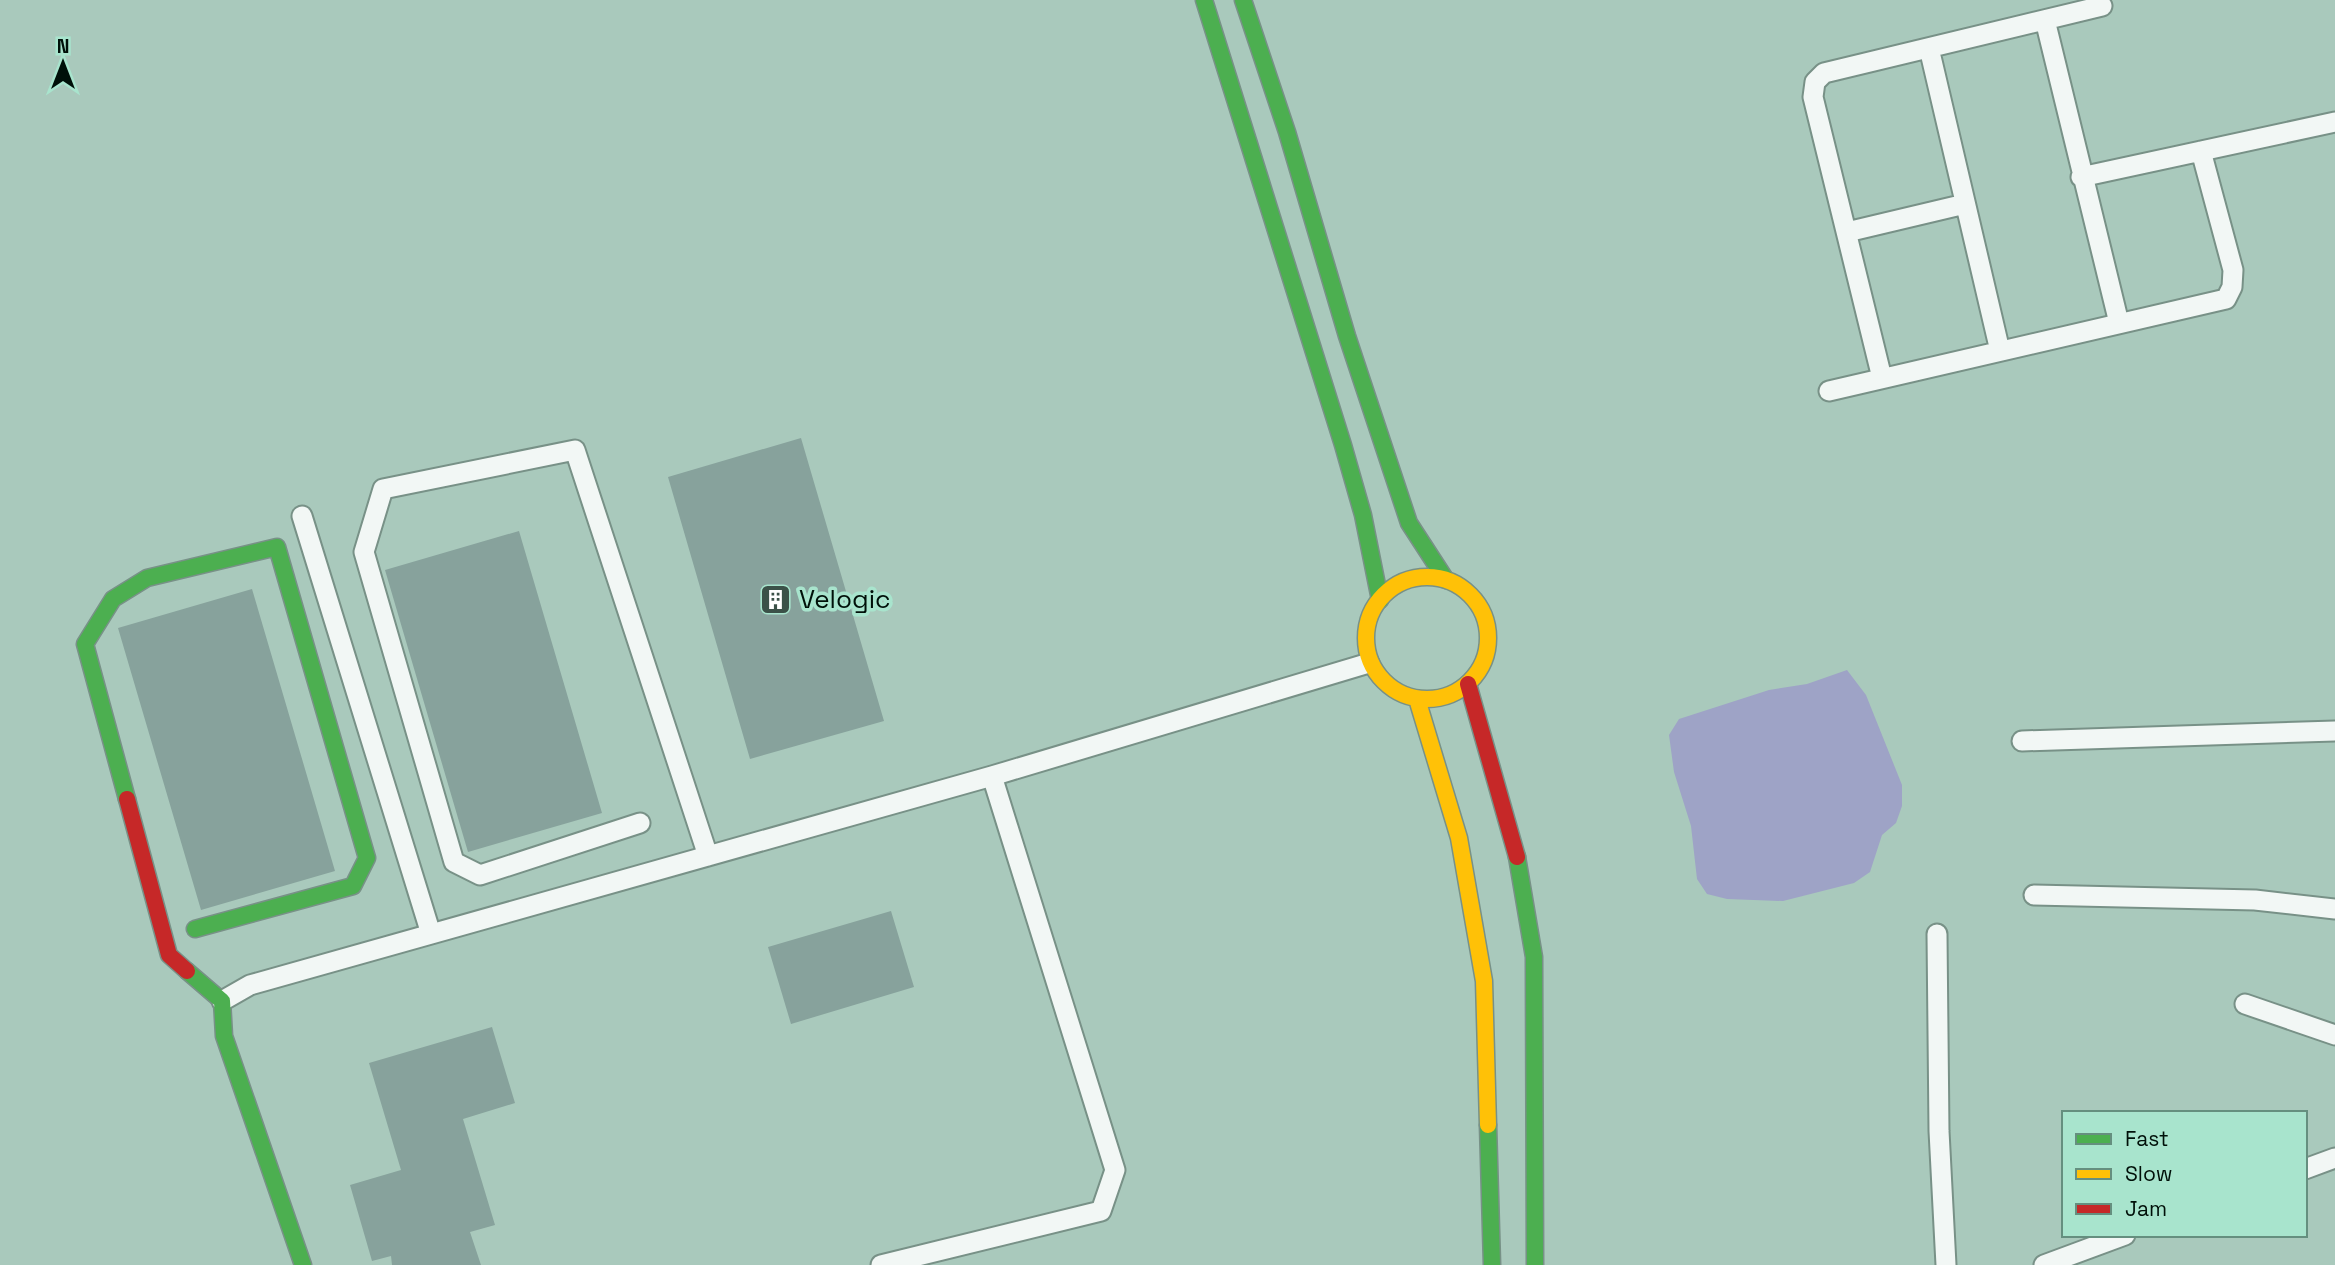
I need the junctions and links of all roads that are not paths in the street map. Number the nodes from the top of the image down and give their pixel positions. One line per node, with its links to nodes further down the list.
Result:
1 (1203, 0): 17 (street)
2 (1243, 0): 16 (street)
3 (2102, 6): 4 (street)
4 (2045, 20): 5 (street); 8 (street)
5 (1929, 48): 9 (street); 10 (street)
6 (2335, 122): 7 (street)
7 (2201, 151): 8 (street); 11 (street)
8 (2081, 177): 11 (street)
9 (1965, 204): 10 (street); 12 (street)
10 (1847, 232): 13 (street)
11 (2119, 323): 12 (street)
12 (2000, 351): 13 (street)
13 (1882, 378): 14 (street)
14 (1829, 391)
15 (302, 516): 29 (street)
16 (1446, 580): 17 (street); 19 (street)
17 (1380, 600): 18 (street)
18 (1369, 663): 20 (street); 23 (street)
19 (1468, 684): 20 (street); 40 (street)
20 (1417, 699): 39 (street)
21 (2335, 731): 22 (street)
22 (2022, 741)
23 (992, 775): 25 (street); 38 (street)
24 (640, 823): 25 (street)
25 (708, 856): 29 (street)
26 (2034, 895): 27 (street)
27 (2335, 909)
28 (195, 929): 31 (street)
29 (430, 934): 31 (street)
30 (1937, 934): 41 (street)
31 (222, 1001): 37 (street)
32 (2245, 1004): 33 (street)
33 (2335, 1035)
34 (2335, 1158): 35 (street)
35 (2307, 1168)
36 (2120, 1237): 42 (street)
37 (303, 1265)
38 (881, 1265)
39 (1492, 1265)
40 (1535, 1265)
41 (1945, 1265)
42 (2044, 1265)

